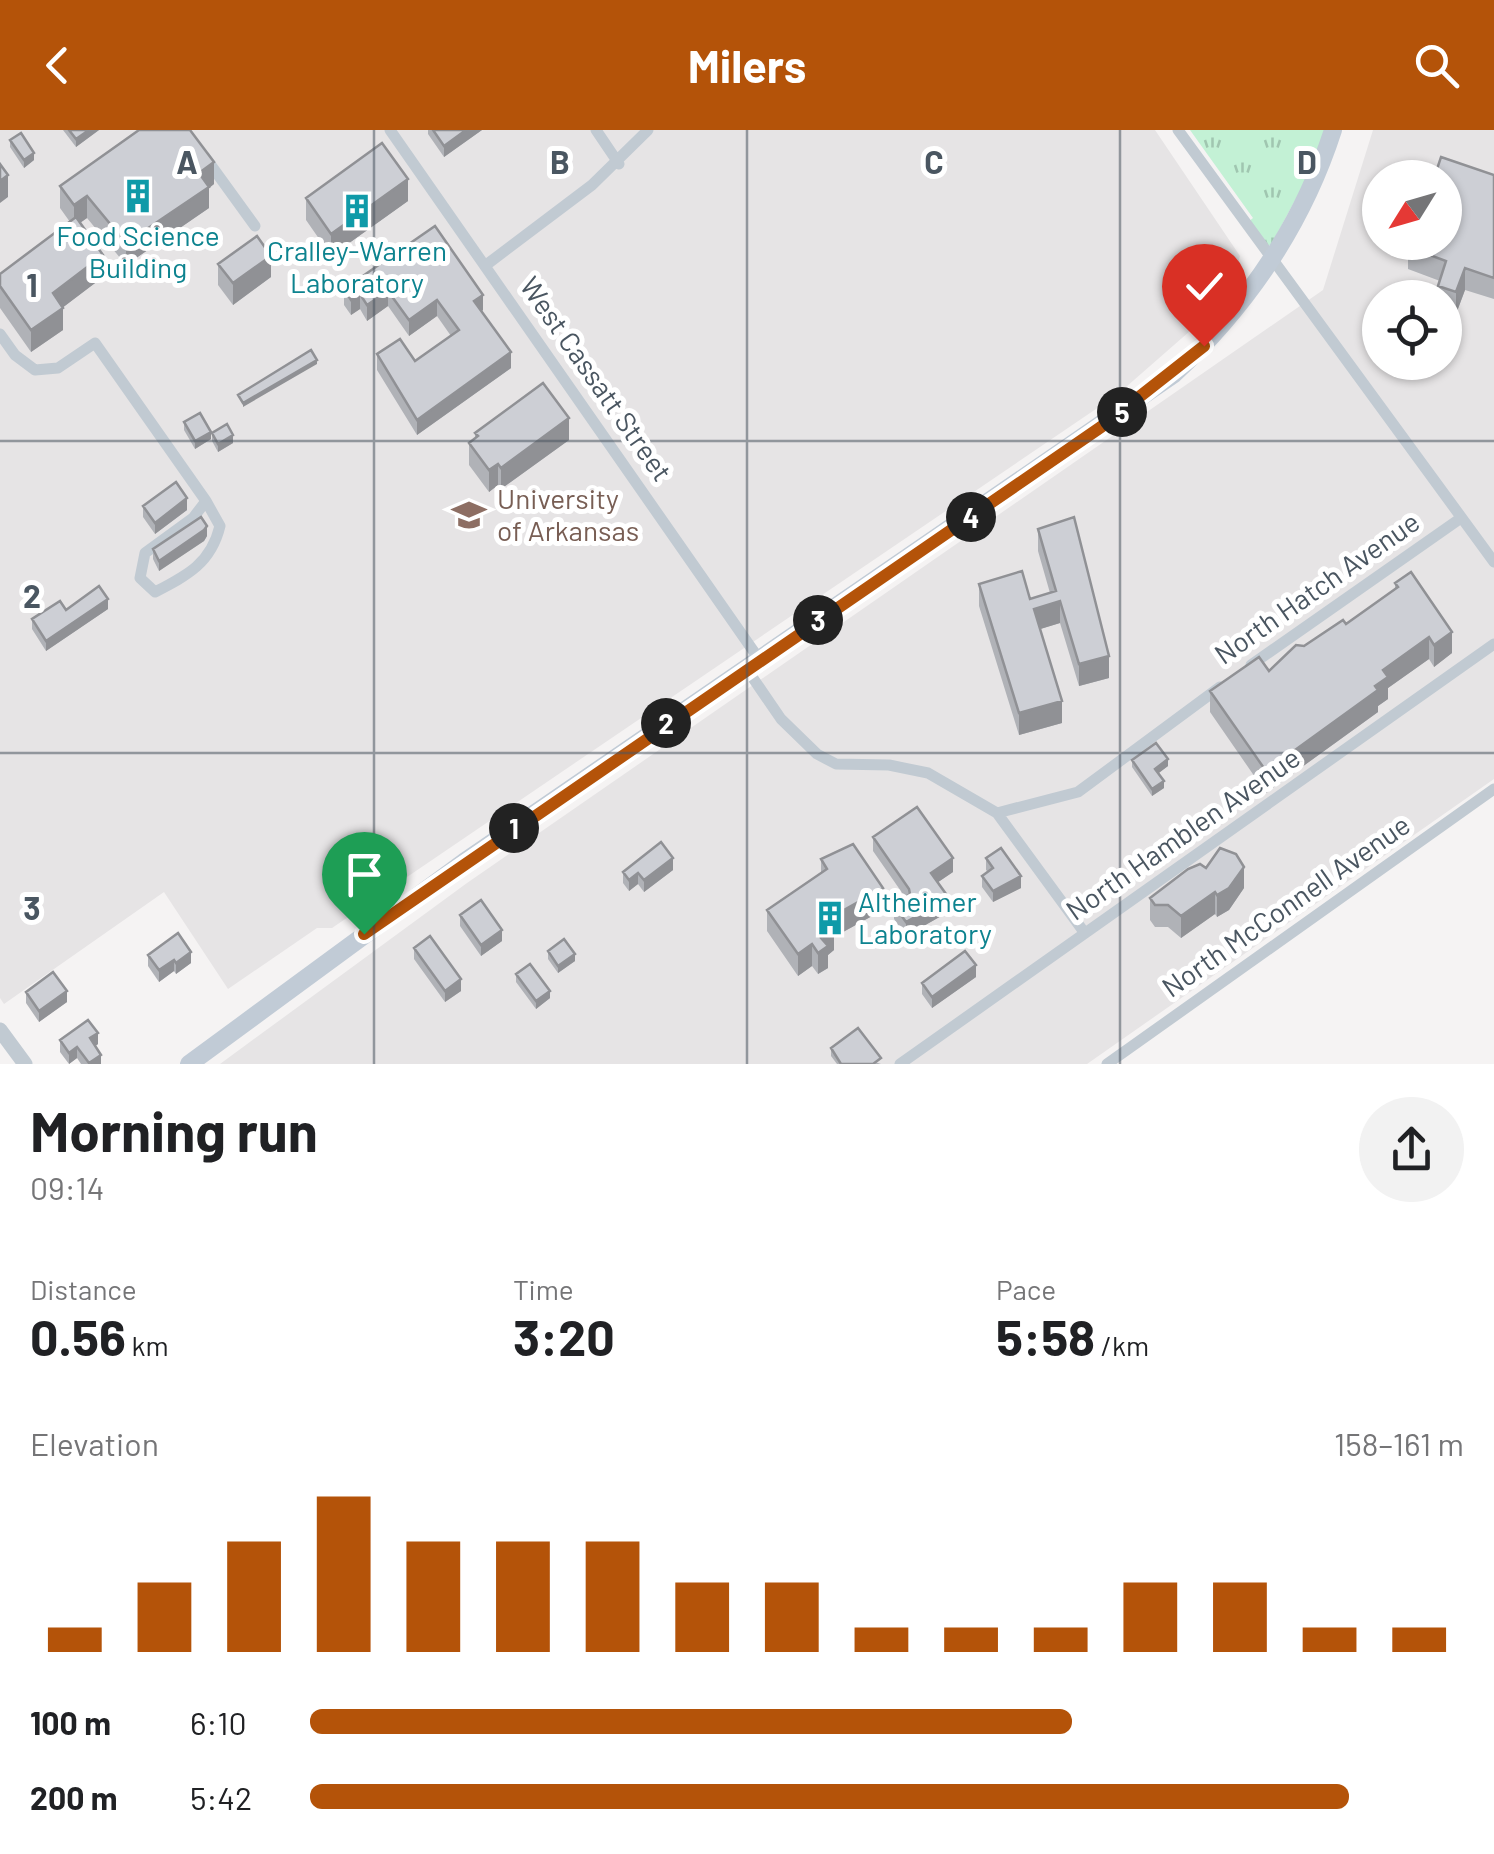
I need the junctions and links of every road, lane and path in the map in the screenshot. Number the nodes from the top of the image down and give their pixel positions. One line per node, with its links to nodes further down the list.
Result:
1 (390, 130): 10 (street, West Cassatt Street)
2 (596, 130): 7 (street)
3 (648, 130): 7 (street)
4 (1178, 130): 9 (street)
5 (1333, 130): 9 (main road)
6 (198, 146): 8 (street)
7 (618, 162): 10 (street)
8 (255, 226)
9 (1271, 261): 13 (street); 16 (main road)
10 (486, 265): 16 (street, West Cassatt Street)
11 (0, 334): 12 (street)
12 (206, 501): 12 (street)
13 (1461, 518): 14 (street); 17 (street, North Hatch Avenue)
14 (1494, 562)
15 (1494, 644): 21 (street, North Hamblen Avenue)
16 (753, 663): 20 (street, West Cassatt Street); 24 (main road)
17 (1240, 673)
18 (1228, 681): 20 (street, North Hatch Avenue)
19 (1494, 789): 26 (street, North McConnell Avenue)
20 (997, 812): 21 (street)
21 (1084, 932): 25 (street, North Hamblen Avenue)
22 (0, 1030): 23 (street)
23 (25, 1064)
24 (189, 1064)
25 (900, 1064)
26 (1107, 1064)

